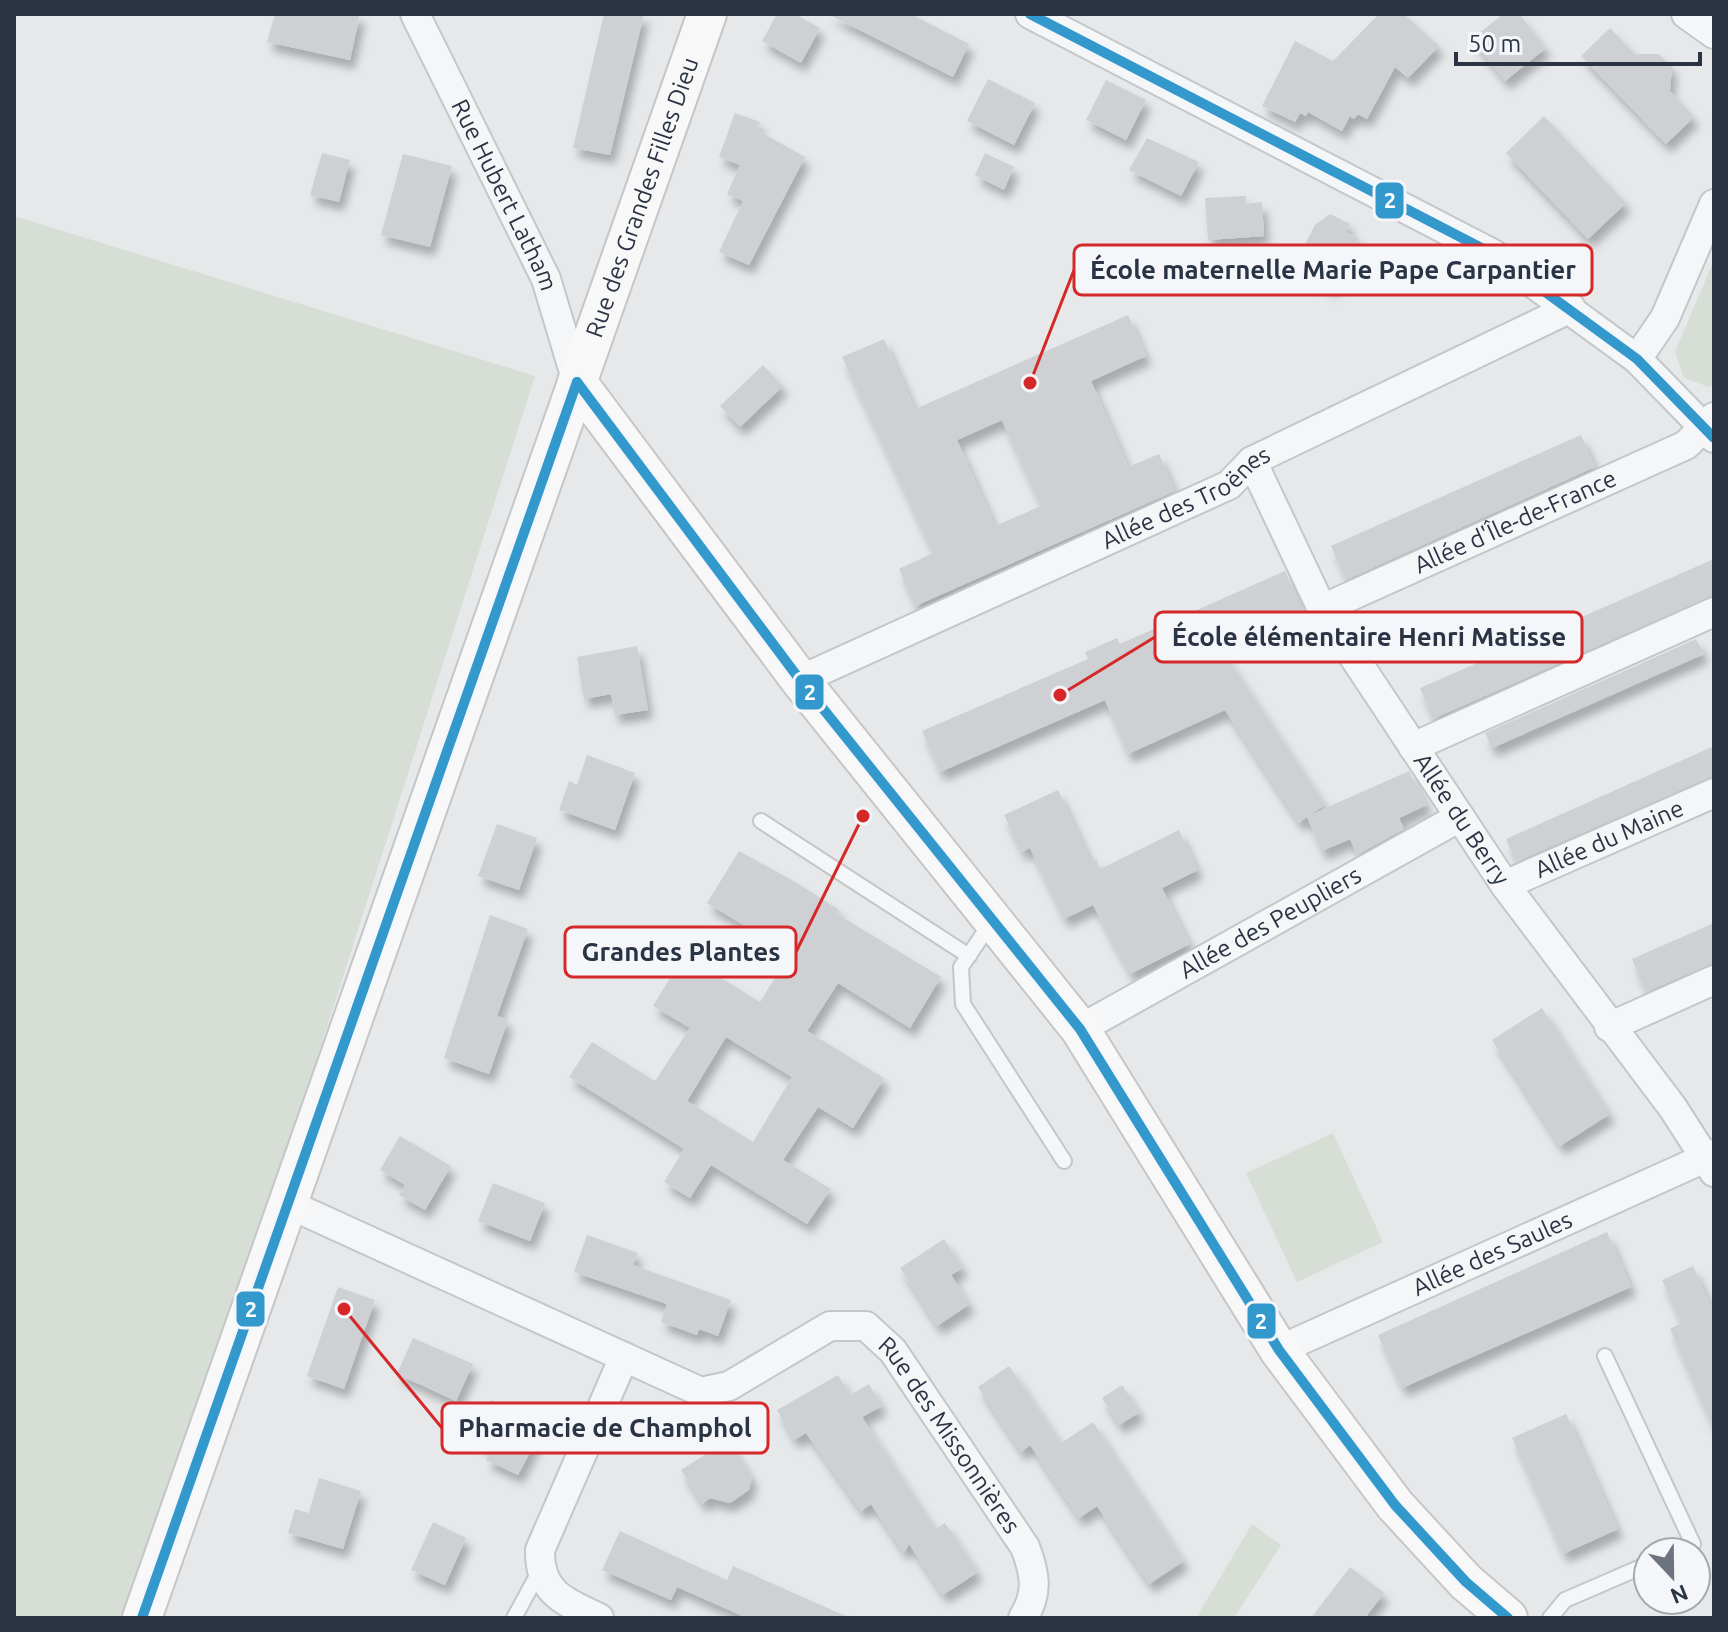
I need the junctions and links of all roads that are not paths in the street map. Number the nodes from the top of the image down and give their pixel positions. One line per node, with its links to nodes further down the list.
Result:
1 (415, 14): 9 (street, Rue Hubert Latham)
2 (707, 14): 9 (main road, Rue des Grandes Filles Dieu)
3 (1030, 14): 7 (street)
4 (1686, 14): 5 (street)
5 (1714, 34)
6 (1714, 204): 8 (street)
7 (1571, 308): 8 (street); 11 (street, Allée des Troënes)
8 (1637, 359): 10 (street)
9 (577, 382): 14 (main road); 27 (main road, Rue des Grandes Filles Dieu)
10 (1711, 427): 12 (street, Allée d'Île-de-France)
11 (1252, 461): 12 (street, Allée du Berry); 14 (street, Allée des Troënes)
12 (1322, 609): 15 (street, Allée du Berry)
13 (1714, 612): 15 (street)
14 (800, 680): 20 (main road)
15 (1413, 747): 17 (street, Allée du Berry)
16 (1714, 793): 19 (street, Allée du Maine)
17 (1460, 817): 19 (street, Allée du Berry); 24 (street, Allée des Peupliers)
18 (761, 821): 21 (lane)
19 (1505, 885): 23 (street, Allée du Berry)
20 (992, 920): 21 (lane); 24 (main road)
21 (969, 956): 25 (lane)
22 (1714, 980): 23 (street)
23 (1609, 1027): 26 (street, Allée du Berry)
24 (1080, 1029): 28 (main road)
25 (1064, 1161)
26 (1711, 1161): 28 (street, Allée des Saules)
27 (286, 1203): 30 (street, Rue des Missonnières); 34 (main road, Rue des Grandes Filles Dieu)
28 (1279, 1350): 38 (main road)
29 (1605, 1356): 31 (lane)
30 (624, 1357): 32 (street); 37 (street, Rue des Missonnières)
31 (1689, 1536)
32 (540, 1570): 35 (lane); 36 (street)
33 (1632, 1571): 39 (lane)
34 (142, 1618)
35 (514, 1618)
36 (599, 1618)
37 (1023, 1618)
38 (1508, 1618)
39 (1550, 1618)

